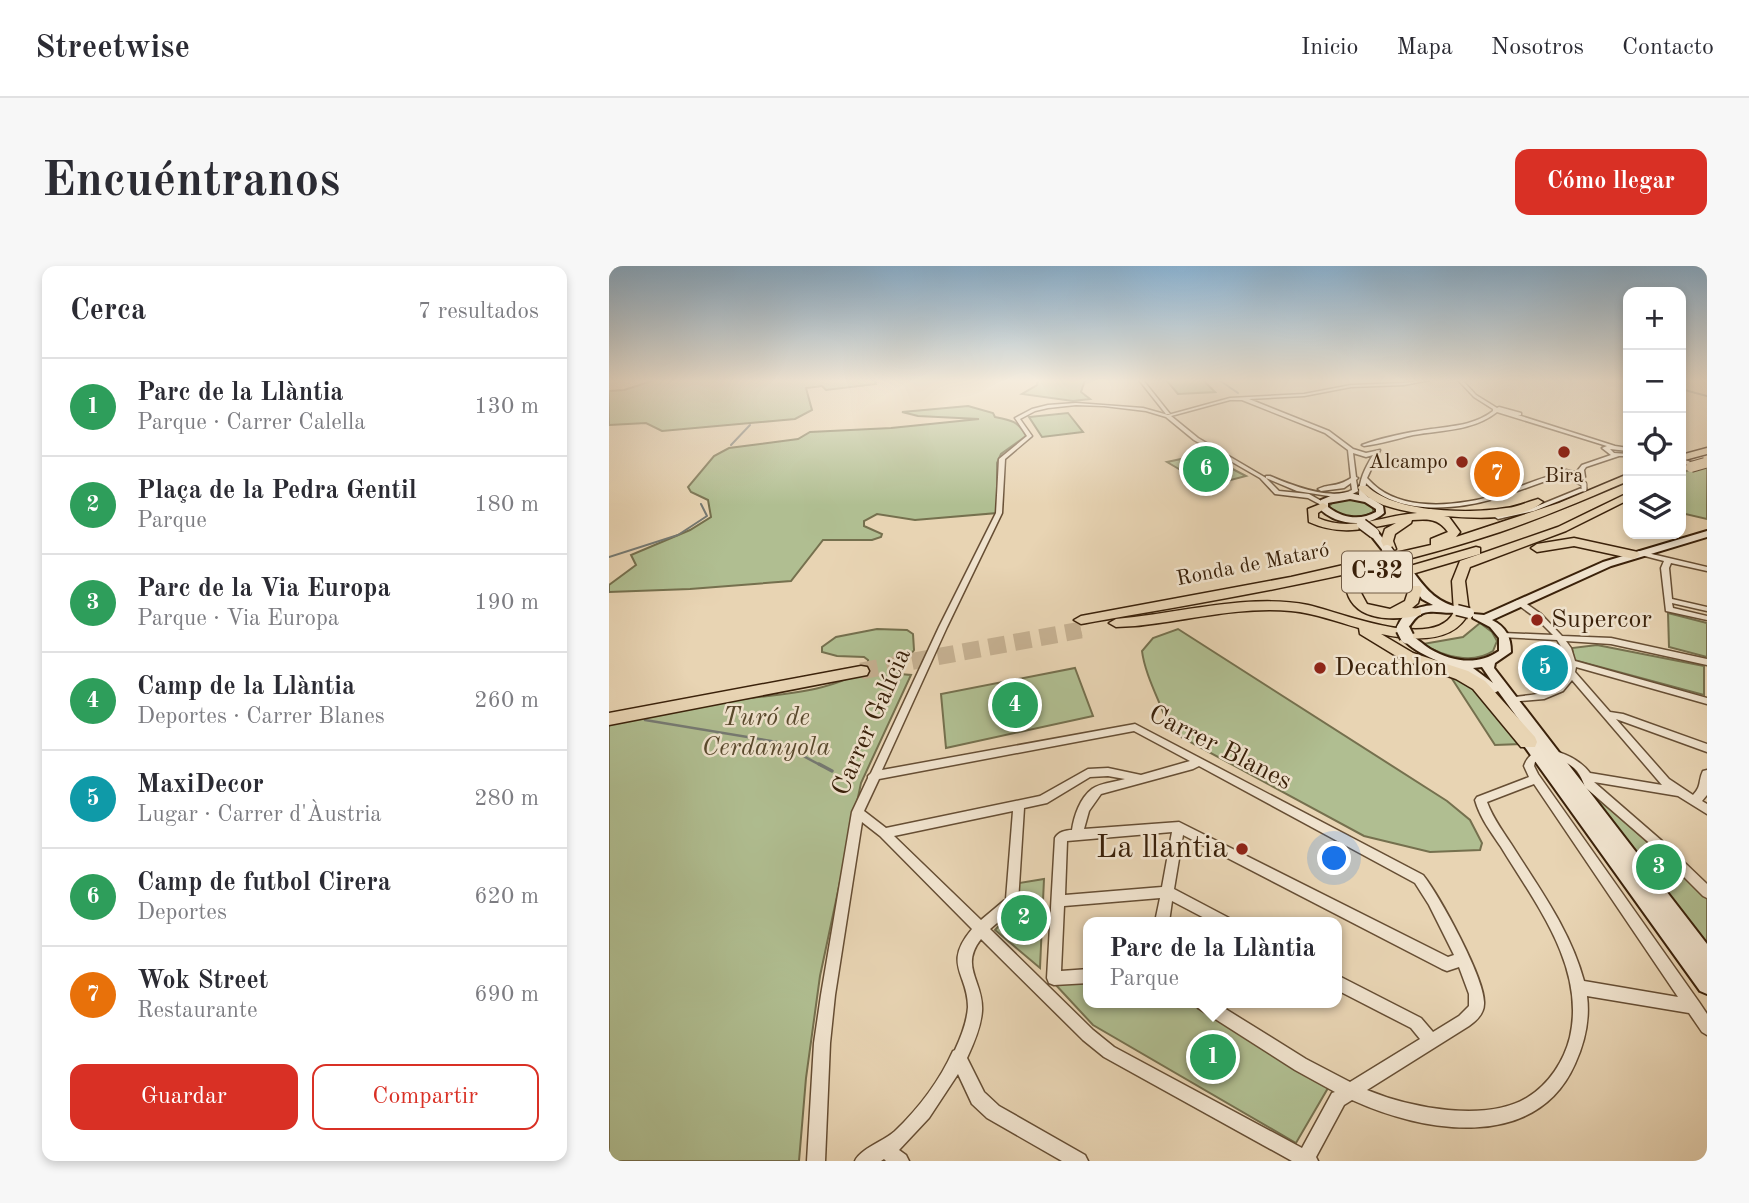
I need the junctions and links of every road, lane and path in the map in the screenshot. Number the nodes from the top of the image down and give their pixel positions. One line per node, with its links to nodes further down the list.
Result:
1 (1023, 422): 72 (street, Carrer Galícia)
2 (1178, 422): 25 (street)
3 (1179, 422): 27 (street)
4 (1299, 422): 8 (street)
5 (1479, 422): 10 (street)
6 (1491, 422): 16 (street)
7 (1536, 422): 9 (street)
8 (1337, 438): 10 (street); 14 (street)
9 (1586, 439): 11 (street); 13 (street)
10 (1363, 445): 14 (street); 16 (street)
11 (1614, 446): 12 (street); 13 (street)
12 (1623, 448)
13 (1605, 449): 17 (street); 20 (street)
14 (1350, 450): 16 (street); 23 (street)
15 (1707, 451): 19 (highway)
16 (1377, 452): 24 (street)
17 (1619, 455): 18 (street); 20 (street)
18 (1623, 455)
19 (1693, 463)
20 (1573, 476): 24 (street); 32 (street, bridge)
21 (1624, 476): 33 (highway)
22 (1626, 476): 50 (highway, Ronda de Mataró / C-32)
23 (1355, 478): 25 (street); 28 (street)
24 (1364, 483): 32 (street); 33 (highway)
25 (1290, 487): 27 (street); 28 (street)
26 (1623, 488): 30 (highway, Ronda de Mataró / C-32)
27 (1275, 489): 31 (street)
28 (1343, 496): 31 (street); 32 (street)
29 (1623, 498): 42 (highway)
30 (1590, 504): 45 (highway); 56 (highway, Ronda de Mataró / C-32)
31 (1323, 505): 34 (street); 38 (highway)
32 (1374, 505): 33 (highway); 34 (street); 35 (street)
33 (1404, 506)
34 (1334, 516): 35 (street)
35 (1371, 528): 38 (street)
36 (1707, 534): 39 (street)
37 (1543, 547): 39 (highway); 41 (highway); 42 (highway)
38 (1387, 551): 38 (highway); 44 (street, bridge); 50 (highway)
39 (1637, 554): 40 (street); 41 (street)
40 (1668, 560): 43 (street); 47 (street)
41 (1607, 564): 48 (street)
42 (1462, 568): 53 (highway)
43 (1707, 569)
44 (1408, 575): 46 (street); 49 (street)
45 (1384, 578): 46 (highway); 52 (highway)
46 (1415, 589): 52 (street)
47 (1668, 600): 51 (street); 54 (street)
48 (1518, 602): 55 (street); 58 (street)
49 (1435, 606): 52 (street); 55 (street)
50 (1140, 609): 56 (highway, Ronda de Mataró / C-32)
51 (1707, 609)
52 (1413, 614): 59 (street, bridge)
53 (1334, 616): 56 (highway); 69 (highway)
54 (1707, 618)
55 (1484, 619): 57 (street)
56 (1116, 623)
57 (1503, 635): 58 (street); 60 (street)
58 (1562, 637): 61 (street); 62 (street)
59 (1450, 661): 60 (street); 69 (street)
60 (1489, 662): 63 (street)
61 (1707, 663)
62 (1571, 668): 63 (street); 64 (street); 66 (street)
63 (1512, 700): 69 (street)
64 (1707, 701)
65 (609, 708): 67 (highway)
66 (1607, 715): 68 (street); 76 (street)
67 (609, 719)
68 (1707, 748)
69 (1539, 750): 74 (street); 75 (street); 75 (street)
70 (1198, 760): 72 (street, Carrer Blanes); 73 (street); 90 (street, Carrer Blanes)
71 (1707, 774): 77 (street)
72 (873, 775): 80 (street, Carrer Galícia)
73 (1137, 778): 78 (street); 83 (street)
74 (1536, 779): 75 (street); 96 (street); 97 (street)
75 (1581, 787): 76 (street); 85 (street); 91 (street); 94 (street)
76 (1678, 792): 77 (street)
77 (1695, 801): 79 (street)
78 (1019, 805): 82 (street); 89 (street)
79 (1707, 810)
80 (857, 812): 82 (street); 105 (street, Carrer Galícia)
81 (1179, 827): 83 (street); 84 (street); 90 (street)
82 (884, 833): 89 (street)
83 (1072, 835): 86 (street)
84 (1167, 892): 86 (street); 87 (street); 88 (street)
85 (1707, 892)
86 (1057, 901): 93 (street)
87 (1163, 917)
88 (1214, 917)
89 (982, 930): 93 (street); 101 (street)
90 (1462, 960): 100 (street, Carrer Blanes)
91 (1707, 960)
92 (1083, 977): 93 (street)
93 (1049, 984): 104 (street)
94 (1707, 984)
95 (1342, 985): 100 (street)
96 (1579, 987): 97 (street); 102 (street)
97 (1694, 1007): 99 (street)
98 (1211, 1008): 102 (street)
99 (1707, 1027)
100 (1431, 1041): 102 (street)
101 (958, 1056): 103 (street); 108 (street)
102 (1349, 1091): 104 (street)
103 (885, 1150): 106 (street); 107 (street)
104 (1308, 1159)
105 (816, 1161)
106 (864, 1161)
107 (900, 1161)
108 (1079, 1161)

